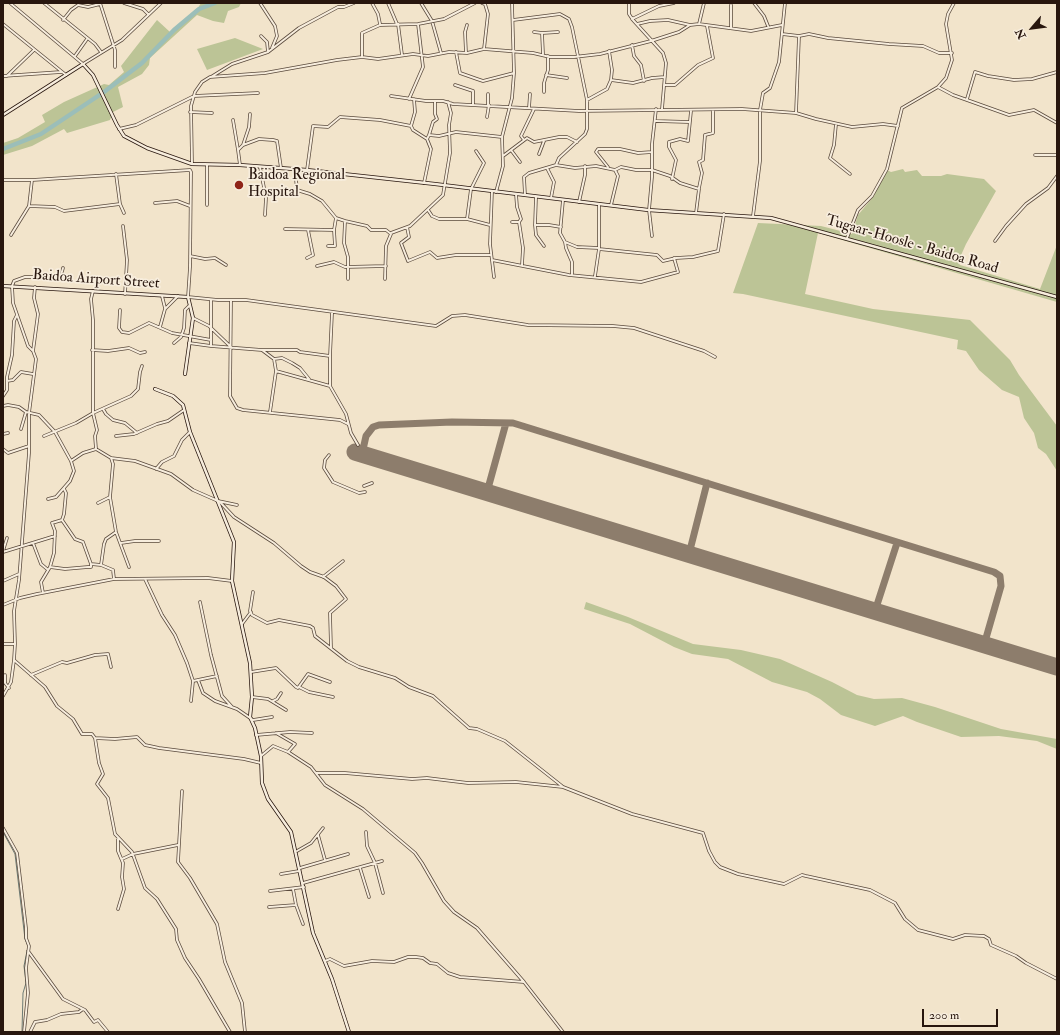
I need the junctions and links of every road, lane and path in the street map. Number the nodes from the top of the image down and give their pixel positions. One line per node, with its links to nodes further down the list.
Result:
1 (10, 3): 64 (street)
2 (44, 3): 26 (street)
3 (124, 3): 24 (street)
4 (161, 3): 24 (street)
5 (260, 3): 51 (street)
6 (354, 3): 51 (street)
7 (372, 3): 30 (street)
8 (388, 3): 31 (street)
9 (421, 3): 23 (street)
10 (426, 3): 23 (street)
11 (475, 3): 28 (street)
12 (482, 3): 52 (street)
13 (512, 3): 27 (street)
14 (629, 3): 25 (street)
15 (674, 3): 25 (street)
16 (704, 3): 34 (street)
17 (754, 3): 39 (street)
18 (784, 3): 38 (street)
19 (954, 3): 61 (street)
20 (78, 4): 21 (street); 26 (street)
21 (100, 4): 49 (street)
22 (731, 5): 40 (street)
23 (424, 6): 28 (street)
24 (148, 14): 49 (street)
25 (632, 19): 33 (street)
26 (63, 20): 47 (street)
27 (513, 20): 58 (street); 68 (street)
28 (432, 21): 32 (street); 59 (street)
29 (3, 24): 53 (street)
30 (380, 24): 31 (street); 67 (street)
31 (397, 24): 32 (street); 63 (street)
32 (418, 24): 65 (street)
33 (637, 24): 36 (street); 48 (street)
34 (699, 24): 36 (street); 37 (street)
35 (467, 25): 60 (street)
36 (690, 25): 48 (street)
37 (707, 25): 40 (street); 84 (street)
38 (782, 25): 39 (street); 44 (street)
39 (768, 26): 40 (street)
40 (731, 28)
41 (534, 32): 43 (street)
42 (558, 32): 43 (street)
43 (542, 33): 62 (street)
44 (782, 34): 46 (street); 106 (street)
45 (261, 36): 56 (street)
46 (799, 36): 61 (street); 111 (street)
47 (87, 39): 55 (street); 64 (street)
48 (652, 41): 50 (street); 79 (street)
49 (114, 45): 55 (street); 70 (street)
50 (632, 45): 54 (street); 82 (street)
51 (272, 49): 56 (street)
52 (484, 49): 58 (street); 60 (street)
53 (34, 50): 71 (street); 77 (street)
54 (609, 51): 68 (street); 81 (street)
55 (101, 52): 69 (street)
56 (268, 52): 78 (street)
57 (456, 52): 59 (street); 60 (street); 73 (street)
58 (515, 52): 62 (street); 73 (street)
59 (441, 53): 65 (street)
60 (466, 53)
61 (952, 53): 85 (street)
62 (543, 54): 66 (street)
63 (402, 55): 65 (street); 67 (street)
64 (75, 56): 69 (street)
65 (422, 56): 92 (street)
66 (548, 56): 68 (street); 75 (street)
67 (362, 57): 78 (street)
68 (578, 57): 95 (street)
69 (83, 64): 74 (main road); 122 (main road)
70 (115, 67)
71 (62, 72): 74 (street); 77 (street)
72 (1057, 72): 94 (street)
73 (514, 73): 100 (street)
74 (66, 75): 113 (main road)
75 (546, 75): 80 (street); 86 (street)
76 (3, 76): 77 (street)
77 (7, 76)
78 (210, 77): 90 (street)
79 (665, 77): 82 (street); 84 (street)
80 (567, 78)
81 (611, 80): 82 (street); 95 (street)
82 (644, 81)
83 (455, 85): 98 (street)
84 (664, 85): 104 (street)
85 (938, 87): 94 (street); 121 (street)
86 (544, 92)
87 (258, 93): 90 (street)
88 (488, 94): 99 (street)
89 (530, 94): 101 (street)
90 (194, 96): 109 (street); 122 (street)
91 (391, 96): 92 (street)
92 (409, 99): 93 (street)
93 (414, 99): 96 (street); 120 (street)
94 (967, 99): 118 (street)
95 (587, 100): 107 (street)
96 (435, 101): 97 (street); 124 (street)
97 (448, 102): 98 (street); 123 (street)
98 (473, 104): 99 (street)
99 (488, 105): 100 (street); 114 (street)
100 (508, 107): 101 (street); 125 (street)
101 (529, 108): 102 (street)
102 (534, 109): 107 (street); 127 (street)
103 (656, 109): 104 (street); 107 (street); 116 (street)
104 (662, 110): 108 (street)
105 (713, 110): 106 (street); 108 (street); 162 (street)
106 (760, 110): 111 (street); 184 (street)
107 (587, 111): 129 (street)
108 (691, 111): 117 (street)
109 (190, 112): 110 (street); 140 (street)
110 (212, 113)
111 (796, 113): 119 (street)
112 (250, 114): 130 (street)
113 (3, 115)
114 (487, 116)
115 (233, 120): 131 (street)
116 (656, 120): 117 (street); 134 (street)
117 (689, 122): 156 (street)
118 (1057, 123)
119 (836, 124): 121 (street); 154 (street)
120 (411, 126): 126 (street); 150 (street)
121 (898, 126): 201 (street)
122 (119, 129): 140 (main road)
123 (450, 133): 124 (street); 125 (street); 160 (street)
124 (429, 134): 126 (street)
125 (502, 137): 138 (street)
126 (427, 139): 159 (street)
127 (524, 140): 128 (street); 132 (street)
128 (544, 141): 129 (street); 135 (street)
129 (577, 142): 143 (street)
130 (243, 145): 131 (street); 147 (street)
131 (238, 150): 142 (street)
132 (511, 150): 138 (street); 139 (street)
133 (476, 151): 161 (street)
134 (652, 152): 146 (street); 152 (street)
135 (539, 154)
136 (1035, 155): 137 (street)
137 (1057, 155)
138 (504, 156): 164 (street)
139 (520, 162)
140 (192, 164): 141 (main road)
141 (207, 165): 142 (main road); 174 (street)
142 (240, 165): 145 (main road)
143 (556, 165): 144 (street); 148 (street)
144 (585, 166): 146 (street); 170 (street)
145 (260, 167): 147 (main road); 183 (street)
146 (608, 167): 151 (street)
147 (282, 168): 149 (main road)
148 (547, 168): 166 (street); 168 (street)
149 (295, 169): 150 (main road); 185 (street)
150 (307, 170): 159 (main road)
151 (615, 170): 152 (street); 177 (street)
152 (652, 170): 156 (street); 179 (street)
153 (116, 174): 158 (street); 172 (street); 176 (street)
154 (850, 174)
155 (1057, 176): 202 (street)
156 (672, 179): 162 (street)
157 (3, 180): 158 (street)
158 (32, 180): 175 (street)
159 (424, 183): 160 (main road)
160 (444, 185): 161 (main road); 178 (street)
161 (471, 189): 163 (main road); 186 (street)
162 (699, 189): 181 (street)
163 (492, 191): 164 (main road); 190 (street)
164 (496, 192): 165 (main road)
165 (516, 194): 166 (main road); 189 (street)
166 (525, 195): 167 (main road)
167 (536, 197): 168 (main road); 191 (street)
168 (551, 198): 169 (main road, Tugaar-Hoosle - Baidoa Road)
169 (563, 200): 170 (main road, Tugaar-Hoosle - Baidoa Road); 194 (street)
170 (579, 202): 173 (main road, Tugaar-Hoosle - Baidoa Road)
171 (155, 203): 176 (street)
172 (120, 204): 175 (street); 180 (street)
173 (599, 204): 177 (main road, Tugaar-Hoosle - Baidoa Road); 206 (street)
174 (207, 205)
175 (29, 206): 199 (street)
176 (190, 206): 208 (street)
177 (610, 206): 179 (main road, Tugaar-Hoosle - Baidoa Road)
178 (428, 210): 186 (street); 193 (street)
179 (649, 210): 181 (main road, Tugaar-Hoosle - Baidoa Road); 200 (street)
180 (124, 213)
181 (696, 213): 182 (main road, Tugaar-Hoosle - Baidoa Road)
182 (724, 214): 184 (main road, Tugaar-Hoosle - Baidoa Road); 210 (street)
183 (265, 215)
184 (753, 216): 201 (main road, Tugaar-Hoosle - Baidoa Road)
185 (336, 218): 187 (street); 197 (street)
186 (467, 220): 190 (street)
187 (345, 221): 198 (street); 217 (street)
188 (512, 222): 189 (street)
189 (519, 222): 213 (street)
190 (490, 225): 207 (street)
191 (535, 225): 194 (street); 205 (street)
192 (123, 226): 228 (street)
193 (407, 227): 198 (street); 207 (street)
194 (561, 227): 203 (street)
195 (285, 229): 196 (street)
196 (308, 230): 197 (street); 209 (street)
197 (334, 230): 204 (street)
198 (390, 233): 215 (street)
199 (10, 235)
200 (652, 236)
201 (848, 238): 233 (main road, Tugaar-Hoosle - Baidoa Road)
202 (995, 241)
203 (565, 242): 206 (street); 218 (street)
204 (328, 246)
205 (544, 246)
206 (599, 249): 210 (street); 219 (street)
207 (491, 255): 211 (street)
208 (190, 256): 212 (street); 232 (street)
209 (307, 258)
210 (674, 258): 219 (street)
211 (492, 260): 213 (street); 220 (street)
212 (226, 265)
213 (522, 265): 218 (street)
214 (317, 266): 217 (street)
215 (386, 266): 217 (street); 222 (street)
216 (63, 268): 224 (street)
217 (348, 268): 221 (street)
218 (572, 274): 219 (street)
219 (596, 276)
220 (494, 277)
221 (348, 279)
222 (385, 279)
223 (3, 286): 224 (main road, Baidoa Airport Street)
224 (12, 286): 225 (main road, Baidoa Airport Street); 240 (street)
225 (35, 288): 226 (main road, Baidoa Airport Street); 253 (street)
226 (84, 290): 227 (main road, Baidoa Airport Street); 229 (street)
227 (93, 290): 228 (main road, Baidoa Airport Street); 229 (street)
228 (125, 294): 230 (main road, Baidoa Airport Street)
229 (92, 296): 251 (street)
230 (162, 296): 231 (main road, Baidoa Airport Street); 237 (street)
231 (178, 296): 232 (main road, Baidoa Airport Street); 237 (street)
232 (188, 297): 234 (street); 236 (main road)
233 (1057, 297)
234 (210, 300): 235 (street); 243 (street)
235 (231, 300): 239 (street); 250 (street)
236 (189, 306): 241 (main road); 244 (street)
237 (165, 309): 242 (street)
238 (120, 310): 242 (street)
239 (332, 312): 255 (street); 256 (street)
240 (17, 315): 253 (street); 263 (street)
241 (193, 318): 243 (street); 245 (main road)
242 (160, 327): 244 (street)
243 (211, 328): 246 (street); 250 (street)
244 (182, 334): 245 (street); 247 (street)
245 (190, 337): 246 (street); 248 (main road)
246 (211, 340): 249 (street)
247 (174, 343)
248 (189, 343): 249 (street); 261 (main road)
249 (211, 346): 250 (street)
250 (232, 348): 252 (street); 271 (street)
251 (92, 350): 254 (street); 273 (street)
252 (262, 350): 255 (street); 257 (street)
253 (33, 351): 260 (street)
254 (145, 352)
255 (330, 356): 264 (street)
256 (715, 357)
257 (274, 359): 259 (street); 262 (street)
258 (142, 366): 268 (street)
259 (276, 371): 262 (street); 271 (street)
260 (33, 374): 263 (street); 272 (street)
261 (185, 374)
262 (310, 380): 264 (street)
263 (7, 381): 266 (street)
264 (330, 386): 274 (street)
265 (155, 389): 269 (main road)
266 (3, 396)
267 (3, 406): 270 (street)
268 (103, 409): 273 (street); 279 (street)
269 (184, 410): 277 (main road); 279 (street)
270 (26, 412): 272 (street); 275 (street)
271 (270, 412): 274 (street)
272 (29, 413): 276 (street); 284 (street)
273 (93, 413): 276 (street); 286 (street)
274 (349, 425): 283 (street)
275 (21, 429)
276 (55, 432): 281 (street); 289 (street)
277 (190, 432): 290 (street); 297 (main road)
278 (8, 433): 280 (street)
279 (137, 433): 282 (street)
280 (3, 434)
281 (44, 436)
282 (116, 436)
283 (358, 445)
284 (29, 446): 285 (street); 307 (street)
285 (3, 449)
286 (96, 449): 288 (street); 289 (street)
287 (330, 454): 294 (street)
288 (111, 458): 290 (street); 295 (street)
289 (71, 461): 293 (street)
290 (156, 469): 297 (street)
291 (372, 483): 292 (street)
292 (364, 486)
293 (64, 489): 296 (street); 300 (street)
294 (365, 492)
295 (110, 497): 298 (street); 301 (street)
296 (48, 499)
297 (218, 501): 299 (street); 320 (main road); 321 (street)
298 (98, 503)
299 (237, 505)
300 (62, 520): 302 (street); 310 (street)
301 (116, 532): 306 (street); 311 (street)
302 (55, 536): 305 (street); 312 (street)
303 (7, 538): 308 (street)
304 (159, 541): 306 (street)
305 (33, 543): 307 (street); 314 (street)
306 (120, 543): 313 (street)
307 (22, 546): 308 (street); 315 (street)
308 (3, 552)
309 (343, 561): 316 (street)
310 (92, 564): 311 (street); 312 (street)
311 (101, 564): 317 (street)
312 (50, 567): 314 (street)
313 (129, 567)
314 (47, 569): 323 (street)
315 (19, 574): 319 (street); 325 (street)
316 (323, 578): 321 (street); 324 (street)
317 (114, 579): 318 (street); 323 (street)
318 (145, 579): 320 (street); 340 (street)
319 (3, 581)
320 (232, 581): 329 (main road)
321 (329, 581): 332 (street)
322 (252, 592): 328 (street)
323 (43, 593): 325 (street)
324 (345, 597)
325 (15, 602): 327 (street); 331 (street)
326 (200, 602): 338 (street)
327 (3, 605)
328 (250, 612): 329 (street); 332 (street)
329 (241, 625): 335 (main road)
330 (3, 644): 331 (street)
331 (15, 644): 333 (street)
332 (331, 649): 362 (street)
333 (14, 660): 337 (street); 343 (street)
334 (111, 667): 337 (street)
335 (251, 672): 342 (street); 346 (main road)
336 (6, 675): 343 (street)
337 (31, 675): 357 (street)
338 (217, 676): 339 (street); 350 (street)
339 (198, 680): 340 (street); 350 (street)
340 (193, 681): 348 (street)
341 (330, 682): 342 (street)
342 (299, 687): 347 (street)
343 (9, 688): 345 (street)
344 (281, 693): 349 (street)
345 (3, 696)
346 (252, 697): 349 (street); 352 (main road)
347 (333, 697)
348 (190, 701)
349 (272, 701): 351 (street)
350 (232, 707): 352 (street)
351 (286, 710)
352 (250, 717): 353 (street); 356 (main road)
353 (272, 717)
354 (275, 733): 355 (street); 356 (street); 358 (street)
355 (312, 733)
356 (256, 735): 359 (main road)
357 (96, 738): 360 (street); 368 (street)
358 (288, 752): 359 (street); 361 (street)
359 (261, 756): 360 (main road)
360 (261, 763): 370 (main road)
361 (316, 772): 362 (street); 393 (street)
362 (563, 787): 392 (street)
363 (182, 792): 369 (street)
364 (3, 828): 390 (street)
365 (323, 828): 367 (street)
366 (366, 832): 376 (street)
367 (318, 834): 370 (street); 374 (street)
368 (118, 839): 371 (street); 373 (street)
369 (178, 845): 371 (street); 399 (street)
370 (296, 851): 378 (main road)
371 (133, 854): 373 (street); 398 (street)
372 (348, 854): 374 (street)
373 (122, 859): 388 (street)
374 (325, 860): 378 (street)
375 (382, 861): 376 (street)
376 (375, 863): 380 (street); 384 (street)
377 (360, 868): 385 (street)
378 (300, 870): 379 (street); 380 (main road)
379 (281, 874)
380 (303, 883): 381 (main road)
381 (304, 888): 382 (street); 391 (main road)
382 (293, 889): 383 (street); 386 (street)
383 (270, 891)
384 (383, 893)
385 (368, 897)
386 (296, 905): 387 (street); 389 (street)
387 (269, 907)
388 (118, 909)
389 (303, 924)
390 (28, 951): 394 (street); 395 (street)
391 (324, 961): 393 (street); 400 (main road)
392 (1057, 979)
393 (524, 982): 401 (street)
394 (83, 1009): 396 (street); 397 (street)
395 (24, 1032)
396 (30, 1032)
397 (108, 1032)
398 (230, 1032)
399 (245, 1032)
400 (349, 1032)
401 (563, 1032)

